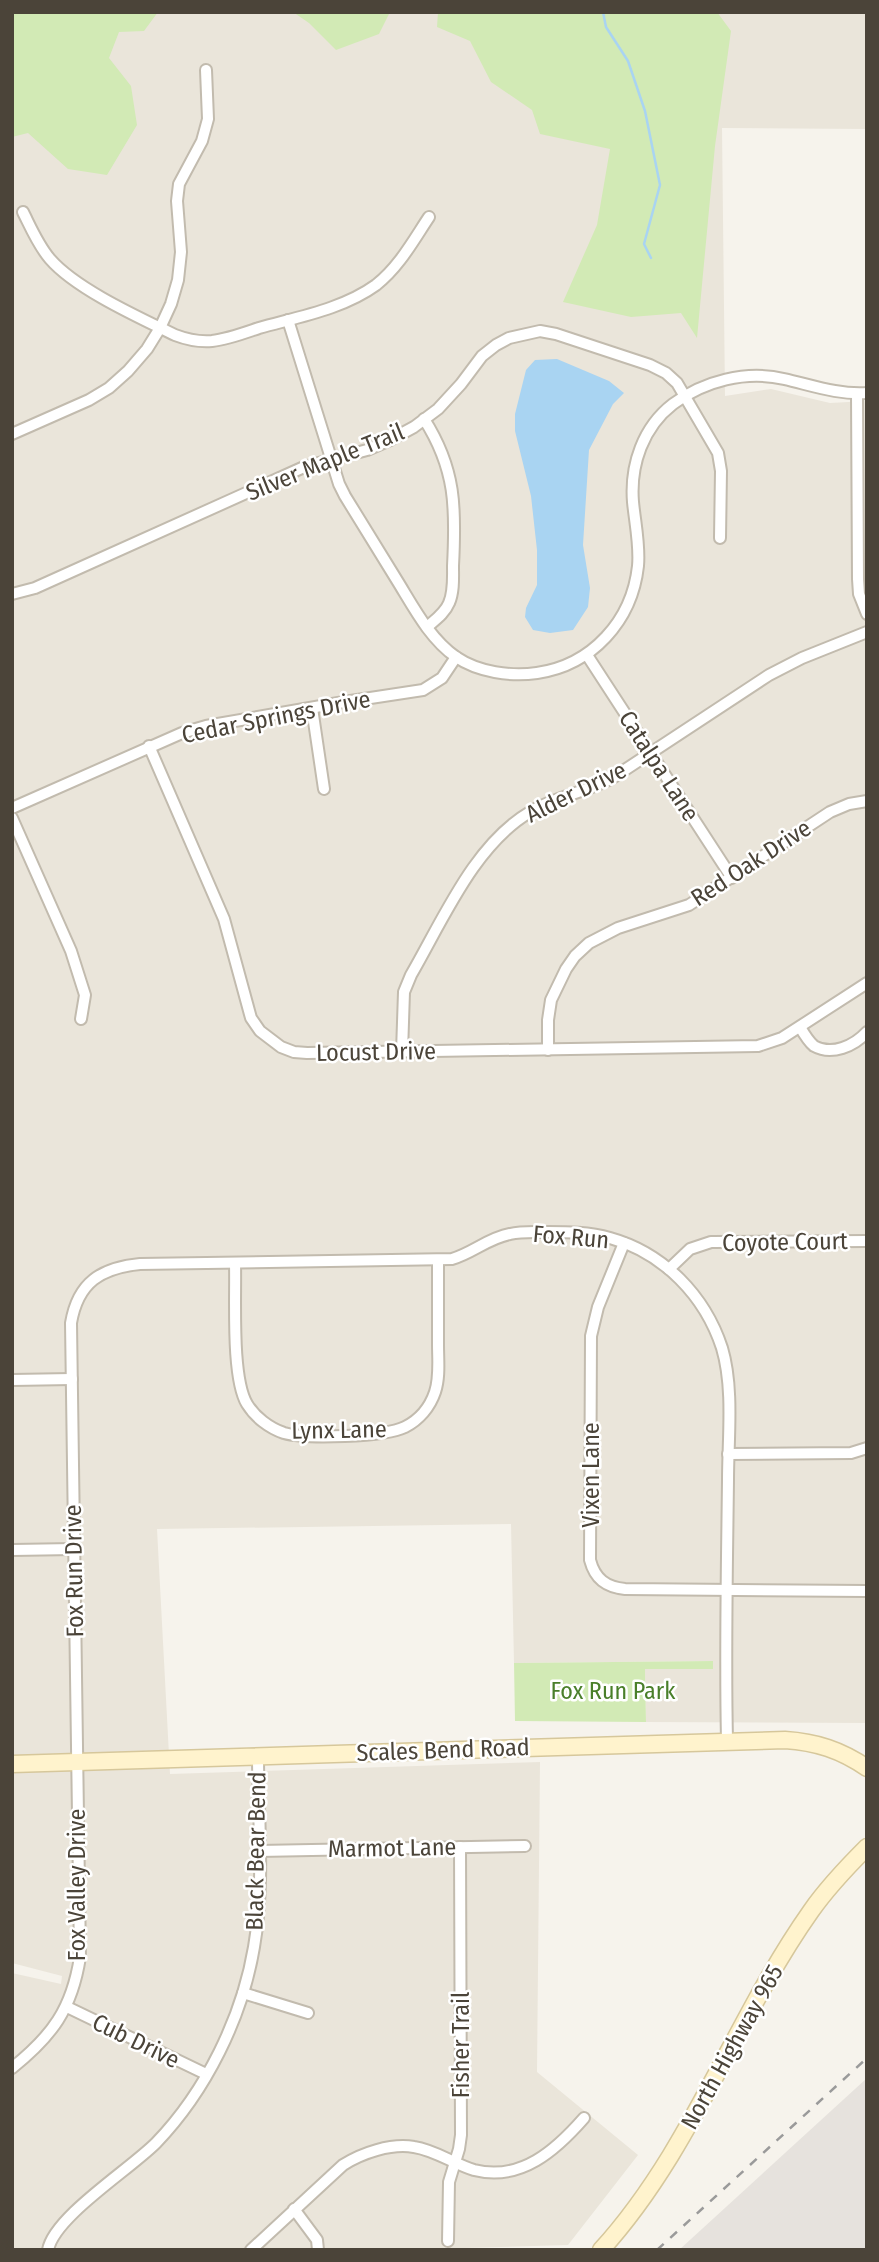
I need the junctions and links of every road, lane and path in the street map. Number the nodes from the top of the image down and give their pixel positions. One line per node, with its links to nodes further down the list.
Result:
1 (206, 70): 5 (street)
2 (23, 212): 5 (street)
3 (429, 217): 4 (street)
4 (288, 320): 5 (street); 10 (street)
5 (159, 328): 9 (street)
6 (862, 394): 7 (street); 13 (street)
7 (686, 396): 8 (street, Silver Maple Trail); 11 (street, Silver Maple Trail); 16 (street)
8 (424, 419): 10 (street, Silver Maple Trail); 14 (street)
9 (12, 434)
10 (332, 459): 12 (street, Silver Maple Trail); 14 (street)
11 (720, 538)
12 (12, 594)
13 (867, 614)
14 (427, 627): 17 (street)
15 (867, 632): 20 (street, Alder Drive)
16 (587, 654): 17 (street); 20 (street, Catalpa Lane)
17 (456, 657): 18 (street, Cedar Springs Drive)
18 (313, 708): 19 (street, Cedar Springs Drive); 21 (street)
19 (149, 746): 23 (street, Cedar Springs Drive); 31 (street, Locust Drive)
20 (650, 754): 25 (street, Catalpa Lane); 31 (street, Alder Drive)
21 (324, 789)
22 (867, 801): 25 (street, Red Oak Drive)
23 (12, 808)
24 (12, 818): 27 (street)
25 (732, 878): 30 (street, Red Oak Drive)
26 (866, 985): 28 (street, Locust Drive)
27 (81, 1019)
28 (800, 1027): 29 (street); 30 (street, Locust Drive)
29 (867, 1032)
30 (548, 1049): 31 (street, Locust Drive)
31 (402, 1052)
32 (867, 1241): 36 (street, Coyote Court)
33 (624, 1243): 34 (street, Fox Run); 36 (street, Fox Run); 43 (street, Vixen Lane)
34 (438, 1260): 35 (street, Fox Run); 35 (street, Lynx Lane)
35 (235, 1263): 37 (street, Fox Run)
36 (669, 1269): 40 (street, Fox Run)
37 (72, 1379): 38 (street); 41 (street, Fox Run Drive)
38 (12, 1380)
39 (867, 1448): 40 (street)
40 (728, 1454): 43 (street, Fox Run)
41 (74, 1549): 42 (street); 47 (street, Fox Run Drive)
42 (12, 1550)
43 (727, 1589): 44 (street, Vixen Lane); 45 (street, Fox Run)
44 (867, 1591)
45 (727, 1740): 46 (street, Scales Bend Road); 49 (street, Scales Bend Road)
46 (258, 1756): 47 (street, Scales Bend Road); 53 (street, Black Bear Bend)
47 (76, 1762): 48 (street, Scales Bend Road); 55 (street, Fox Valley Drive)
48 (12, 1764)
49 (867, 1768)
50 (525, 1846): 51 (street, Marmot Lane)
51 (460, 1847): 53 (street, Marmot Lane); 60 (street, Fisher Trail)
52 (867, 1847): 66 (street, North Highway 965)
53 (259, 1851): 54 (street, Black Bear Bend)
54 (243, 1993): 56 (street); 58 (street, Black Bear Bend)
55 (67, 2007): 57 (street, Fox Valley Drive); 58 (street, Cub Drive)
56 (309, 2013)
57 (12, 2068)
58 (206, 2074): 63 (street, Black Bear Bend)
59 (584, 2118): 60 (street)
60 (455, 2162): 61 (street); 62 (street, Fisher Trail)
61 (294, 2209): 64 (street); 65 (street)
62 (447, 2241)
63 (48, 2250)
64 (251, 2250)
65 (318, 2250)
66 (600, 2250)

